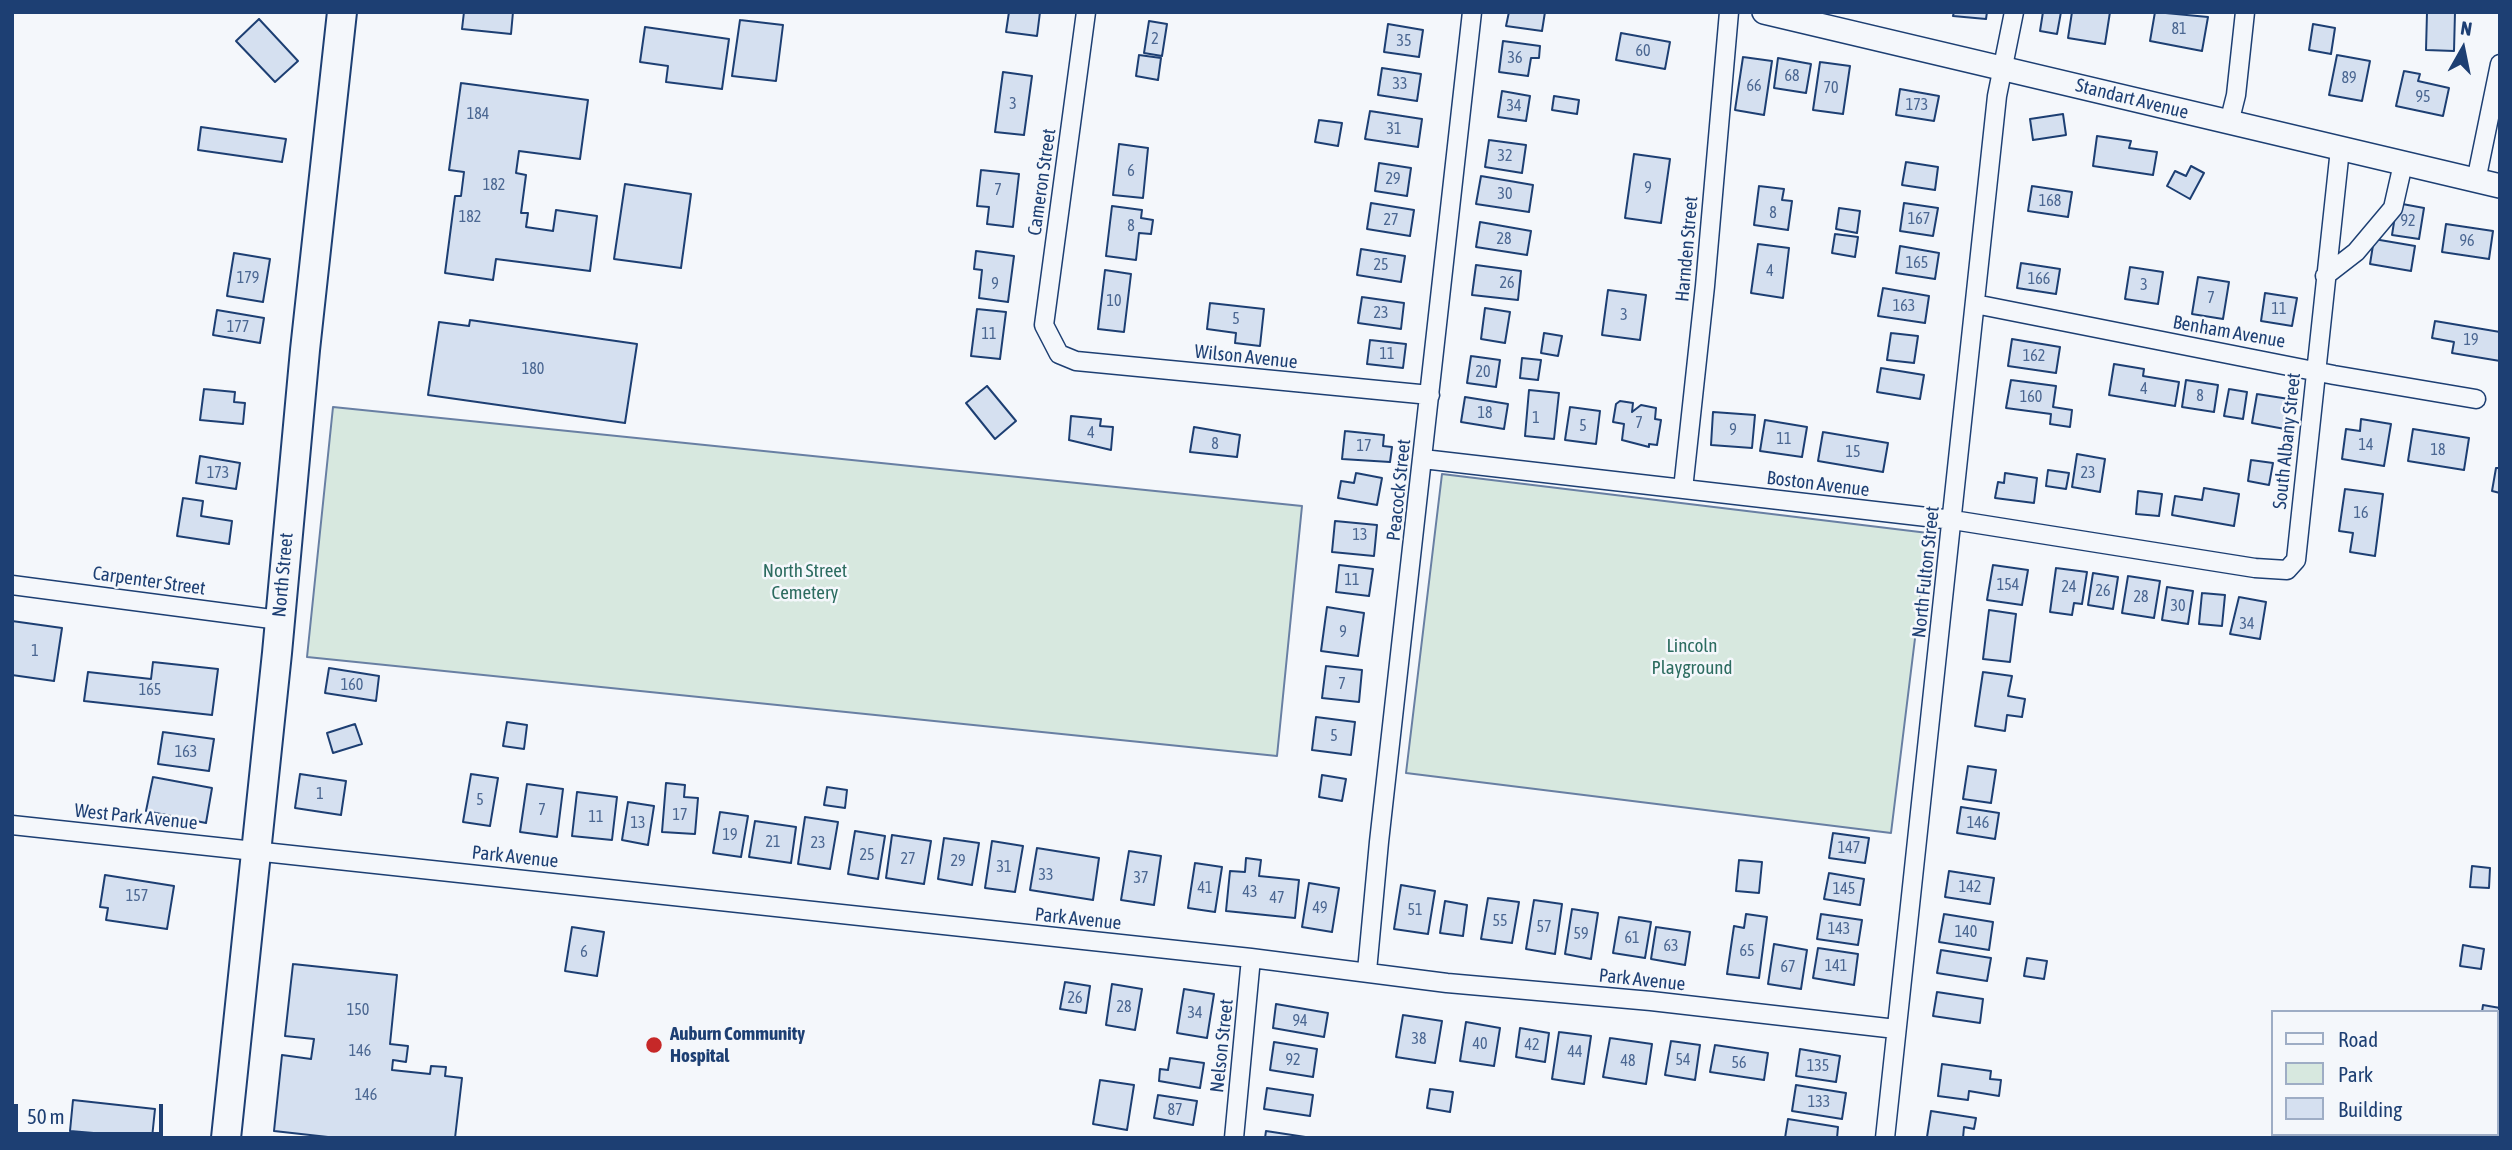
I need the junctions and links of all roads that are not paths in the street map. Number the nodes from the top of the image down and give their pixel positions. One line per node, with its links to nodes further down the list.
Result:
1 (342, 12): 27 (main road, North Street)
2 (1086, 12): 18 (street, Cameron Street)
3 (1472, 12): 20 (street, Peacock Street)
4 (1729, 12): 23 (street, Harnden Street)
5 (1764, 12): 8 (street, Standart Avenue)
6 (2014, 12): 10 (street, North Fulton Street)
7 (2245, 12): 11 (street)
8 (1791, 15): 10 (street, Standart Avenue)
9 (2500, 64): 14 (street)
10 (2002, 67): 11 (street, Standart Avenue); 17 (street, North Fulton Street)
11 (2230, 123): 12 (street, Standart Avenue)
12 (2340, 149): 13 (street, Standart Avenue); 16 (street, South Albany Street)
13 (2403, 164): 14 (street, Standart Avenue); 16 (street)
14 (2476, 181): 15 (street, Standart Avenue)
15 (2500, 186)
16 (2325, 276): 19 (street, South Albany Street)
17 (1975, 304): 19 (street, Benham Avenue); 24 (street, North Fulton Street)
18 (1059, 354): 20 (street, Wilson Avenue)
19 (2316, 370): 21 (street, Benham Avenue); 25 (street, South Albany Street)
20 (1430, 395): 22 (street, Peacock Street)
21 (2476, 399)
22 (1423, 459): 23 (street, Boston Avenue); 31 (street, Peacock Street)
23 (1683, 489): 24 (street, Boston Avenue)
24 (1953, 520): 25 (street, Boston Avenue); 32 (street, North Fulton Street)
25 (2207, 560)
26 (12, 585): 27 (street, Carpenter Street)
27 (279, 620): 29 (main road, North Street)
28 (12, 825): 29 (street, West Park Avenue)
29 (255, 850): 30 (street, Park Avenue); 33 (main road, North Street)
30 (1251, 958): 31 (street, Park Avenue); 34 (street, Nelson Street)
31 (1367, 971): 32 (street, Park Avenue)
32 (1896, 1029): 35 (street, North Fulton Street)
33 (226, 1138)
34 (1234, 1138)
35 (1885, 1138)

